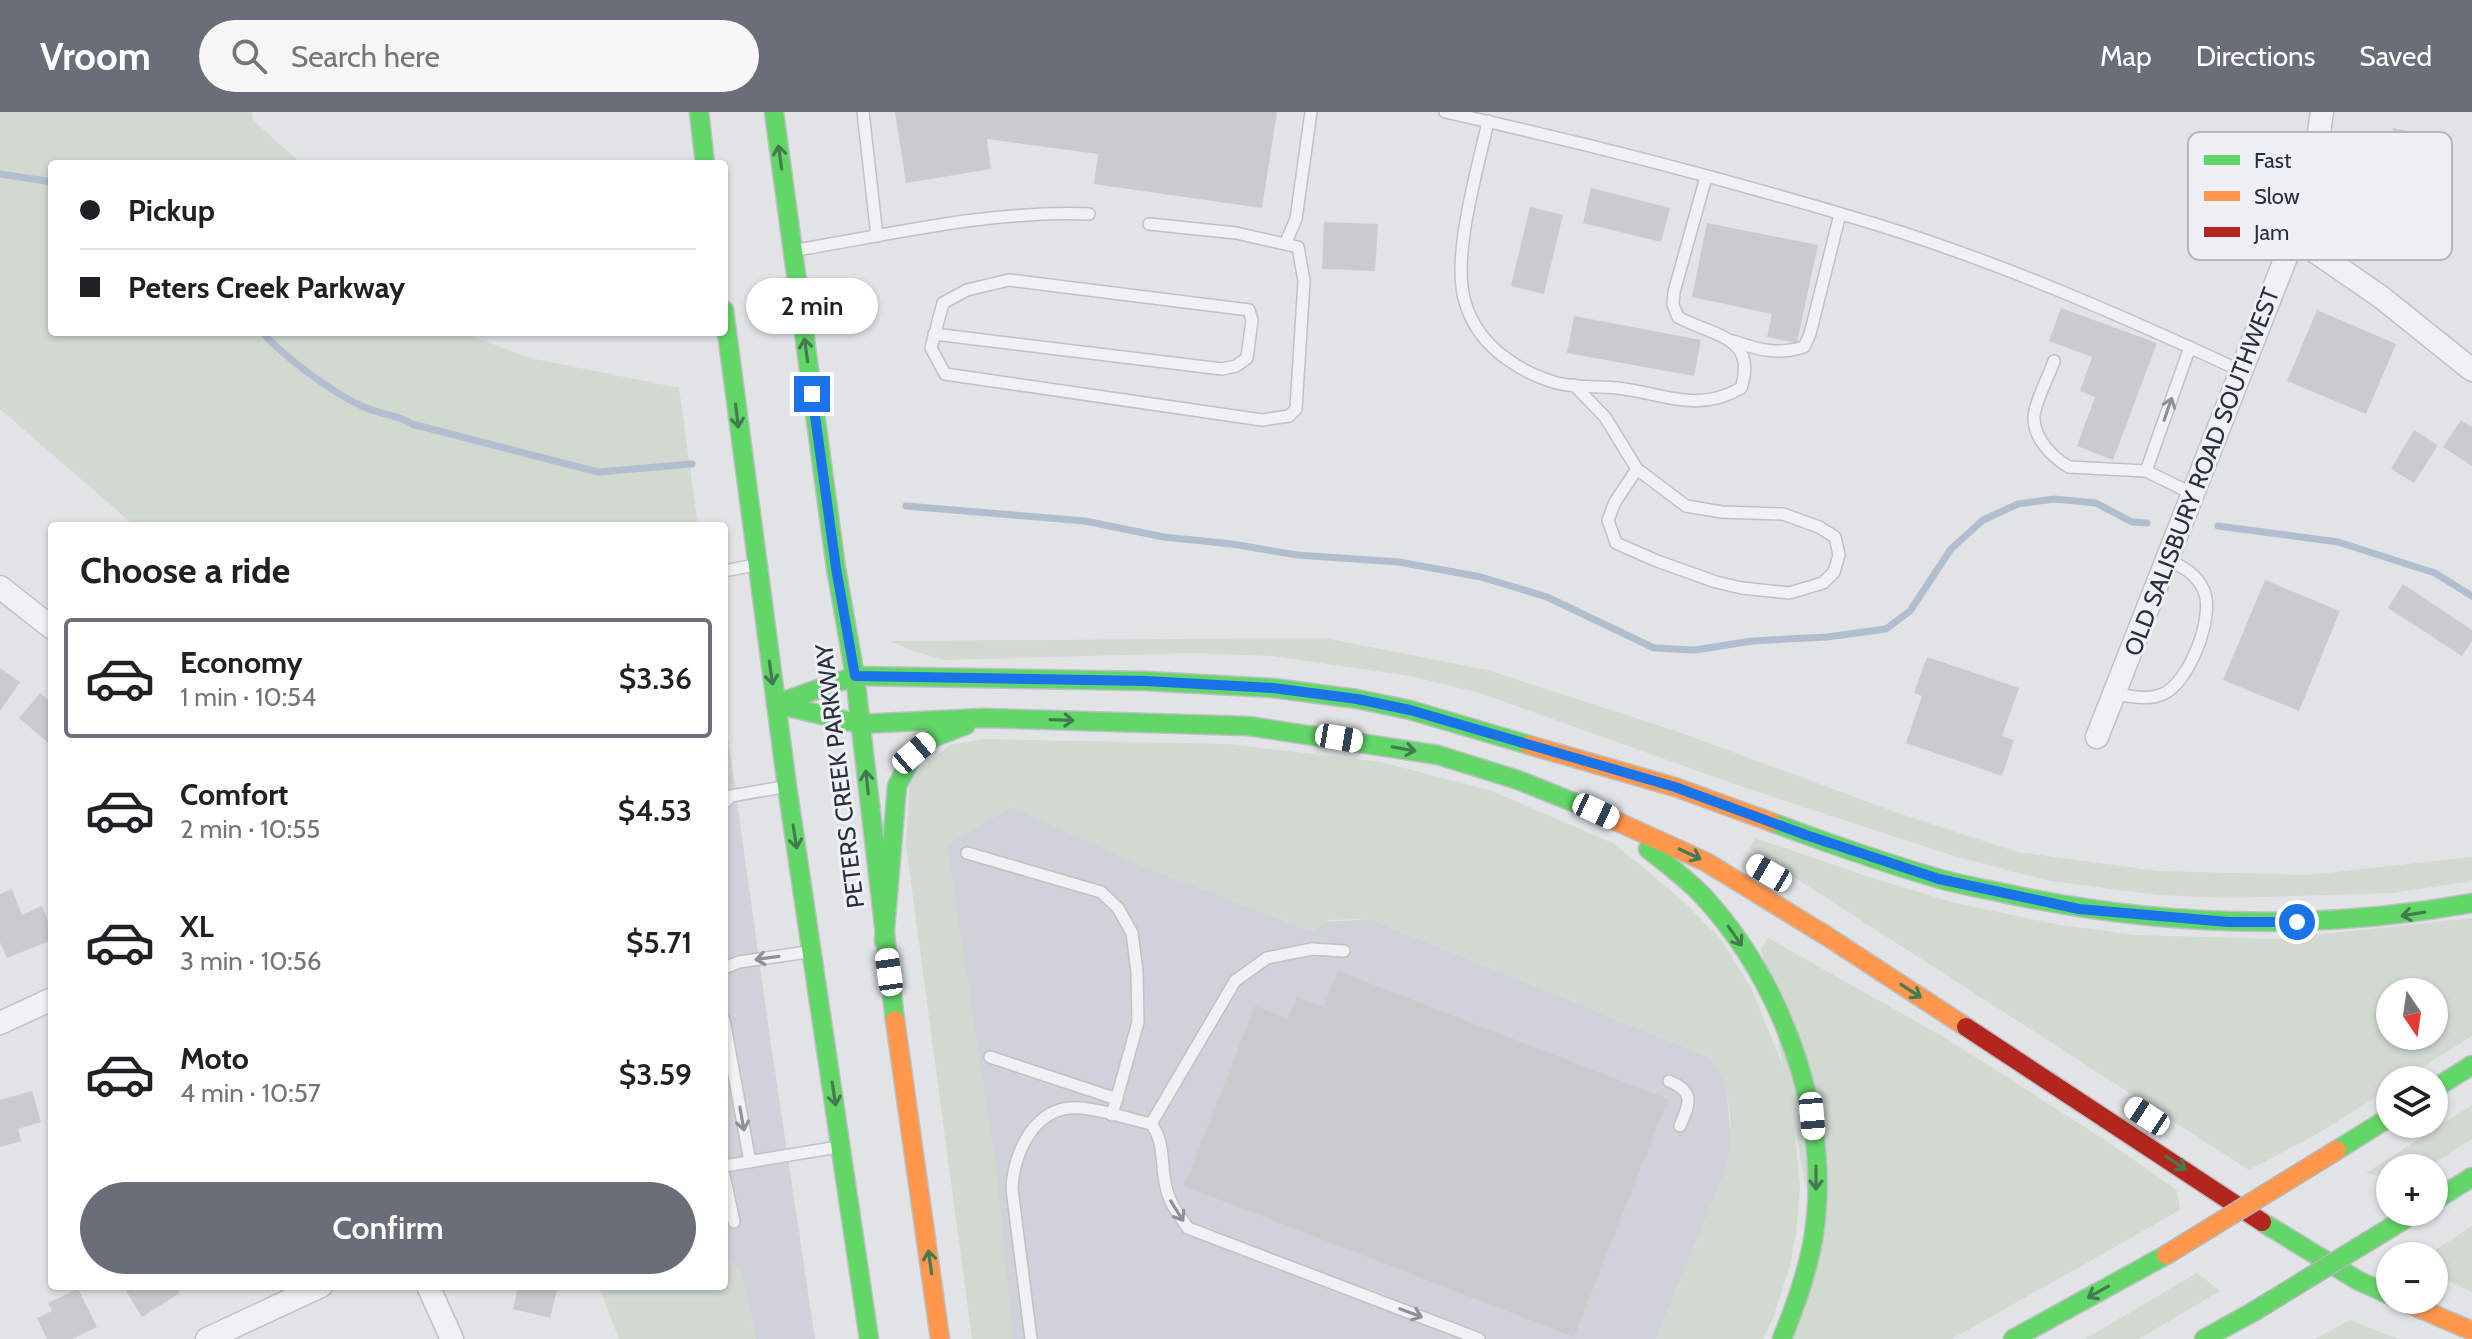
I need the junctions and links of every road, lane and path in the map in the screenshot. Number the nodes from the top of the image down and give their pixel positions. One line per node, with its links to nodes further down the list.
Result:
1 (699, 112): 9 (main road)
2 (774, 112): 16 (main road, PETERS CREEK PARKWAY, one-way to 2)
3 (863, 112): 14 (lane)
4 (1311, 112): 15 (lane)
5 (1445, 112): 7 (lane)
6 (2322, 112): 8 (street, OLD SALISBURY ROAD SOUTHWEST)
7 (1488, 121): 10 (lane); 26 (lane)
8 (2319, 132)
9 (705, 160)
10 (1706, 177): 12 (lane); 21 (lane)
11 (1089, 214): 14 (lane)
12 (1840, 214): 21 (lane); 22 (lane)
13 (1149, 224): 15 (lane)
14 (877, 236): 16 (lane)
15 (1286, 242): 19 (lane)
16 (793, 251): 35 (main road, PETERS CREEK PARKWAY, one-way to 16)
17 (2285, 260): 25 (street, OLD SALISBURY ROAD SOUTHWEST)
18 (2327, 260): 24 (street)
19 (934, 334): 19 (lane)
20 (727, 336): 31 (main road, PETERS CREEK PARKWAY, one-way to 31)
21 (1733, 341): 26 (lane)
22 (2190, 347): 25 (lane); 28 (lane, one-way to 22)
23 (2054, 361): 28 (lane)
24 (2472, 370)
25 (2241, 371): 29 (street, OLD SALISBURY ROAD SOUTHWEST)
26 (1573, 385): 27 (lane)
27 (1637, 469): 27 (lane)
28 (2146, 471): 29 (lane)
29 (2193, 494): 30 (street, OLD SALISBURY ROAD SOUTHWEST)
30 (2167, 559): 36 (street, OLD SALISBURY ROAD SOUTHWEST); 36 (lane)
31 (757, 565): 32 (lane); 37 (main road, PETERS CREEK PARKWAY, one-way to 37)
32 (728, 570)
33 (0, 587): 34 (street)
34 (48, 625)
35 (855, 676): 37 (main road); 38 (main road); 40 (main road, PETERS CREEK PARKWAY)
36 (2114, 694): 41 (street, OLD SALISBURY ROAD SOUTHWEST)
37 (776, 704): 40 (main road); 43 (main road, PETERS CREEK PARKWAY)
38 (1410, 710): 42 (main road); 47 (main road, one-way to 38)
39 (984, 718): 40 (main road); 45 (main road, one-way to 45); 48 (main road)
40 (860, 724): 48 (main road, PETERS CREEK PARKWAY, one-way to 40)
41 (2097, 737)
42 (1595, 782)
43 (787, 786): 44 (lane); 49 (main road, PETERS CREEK PARKWAY, one-way to 49)
44 (728, 797)
45 (1568, 799): 76 (main road, one-way to 76); 87 (main road, one-way to 87)
46 (967, 853): 59 (lane)
47 (2472, 903)
48 (884, 941): 84 (main road, PETERS CREEK PARKWAY, one-way to 48)
49 (812, 951): 51 (lane, one-way to 51); 64 (main road, PETERS CREEK PARKWAY, one-way to 64)
50 (1344, 951): 61 (lane)
51 (728, 966)
52 (48, 1001): 53 (street)
53 (0, 1023)
54 (728, 1042): 65 (lane, one-way to 65)
55 (990, 1057): 59 (lane)
56 (2472, 1065): 57 (main road)
57 (2448, 1080)
58 (1669, 1081): 62 (lane)
59 (1117, 1099): 60 (lane)
60 (1112, 1115): 61 (lane); 85 (lane)
61 (1151, 1124): 86 (lane, one-way to 86)
62 (1680, 1126)
63 (2376, 1126): 88 (main road, one-way to 88, bridge)
64 (841, 1146): 65 (lane); 83 (main road, PETERS CREEK PARKWAY)
65 (750, 1162): 66 (lane)
66 (728, 1165)
67 (2472, 1177): 69 (main road)
68 (2244, 1180): 71 (main road)
69 (2448, 1192)
70 (728, 1194): 72 (lane)
71 (2283, 1205)
72 (734, 1222)
73 (2393, 1226): 89 (main road, bridge)
74 (2334, 1236): 75 (main road)
75 (2371, 1257)
76 (2376, 1289)
77 (312, 1290): 81 (street)
78 (430, 1290): 82 (street)
79 (2433, 1314): 80 (main road)
80 (2472, 1331)
81 (207, 1339)
82 (452, 1339)
83 (869, 1339)
84 (940, 1339)
85 (1031, 1339)
86 (1479, 1339)
87 (1782, 1339)
88 (2013, 1339)
89 (2204, 1339)

